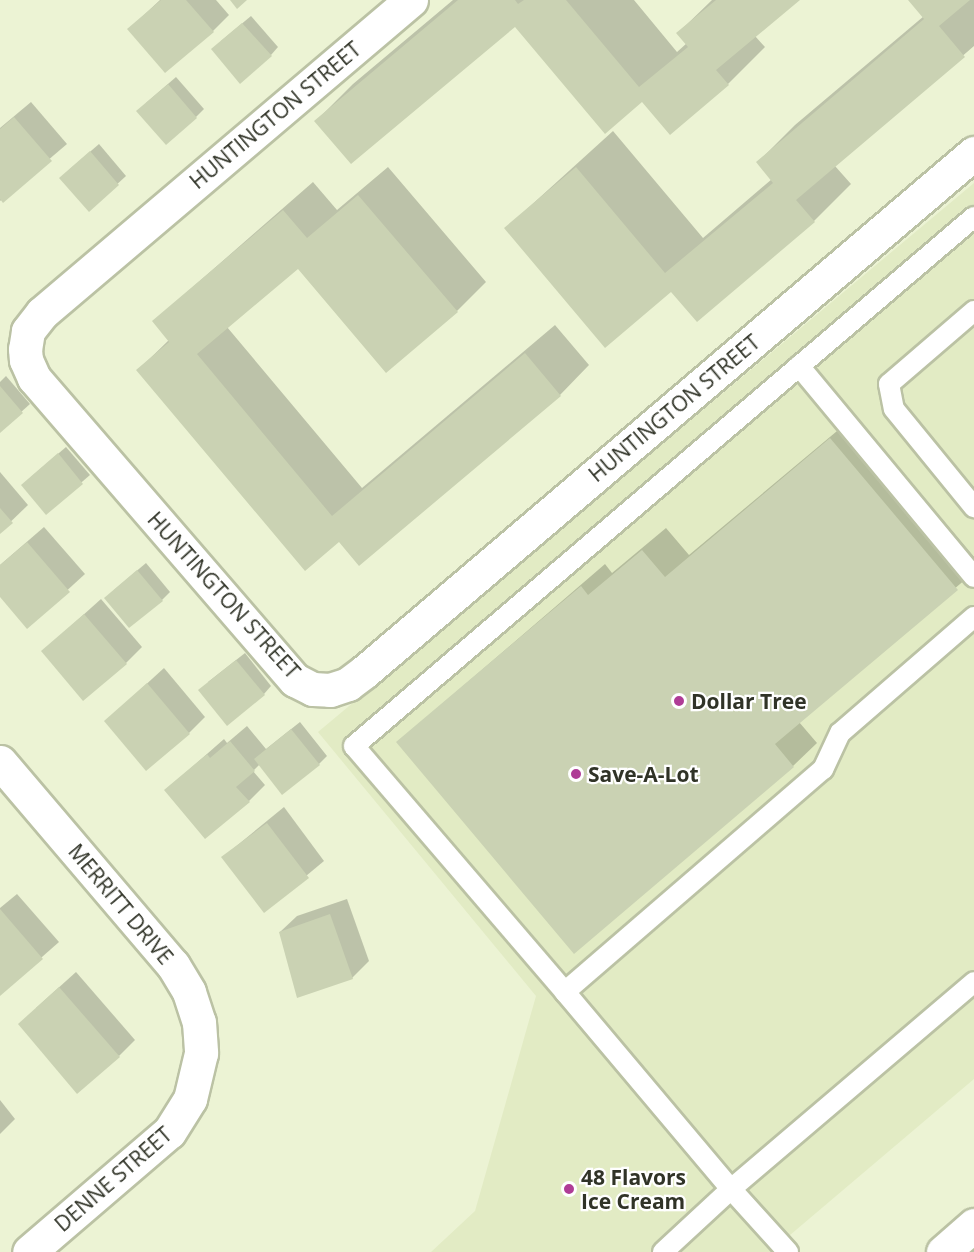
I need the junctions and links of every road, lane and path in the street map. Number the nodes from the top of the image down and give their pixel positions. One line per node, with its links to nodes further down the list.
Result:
1 (411, 0): 2 (street, HUNTINGTON STREET)
2 (974, 153)
3 (974, 217): 5 (lane)
4 (974, 311): 6 (lane)
5 (799, 366): 7 (lane); 11 (lane)
6 (974, 507)
7 (974, 577)
8 (974, 617): 11 (lane)
9 (0, 762): 12 (street, MERRITT DRIVE)
10 (974, 982): 13 (lane)
11 (565, 992): 13 (lane)
12 (199, 1066): 15 (street, DENNE STREET)
13 (731, 1189): 16 (lane); 17 (lane)
14 (974, 1226): 18 (street)
15 (41, 1248)
16 (663, 1252)
17 (788, 1252)
18 (943, 1252)

